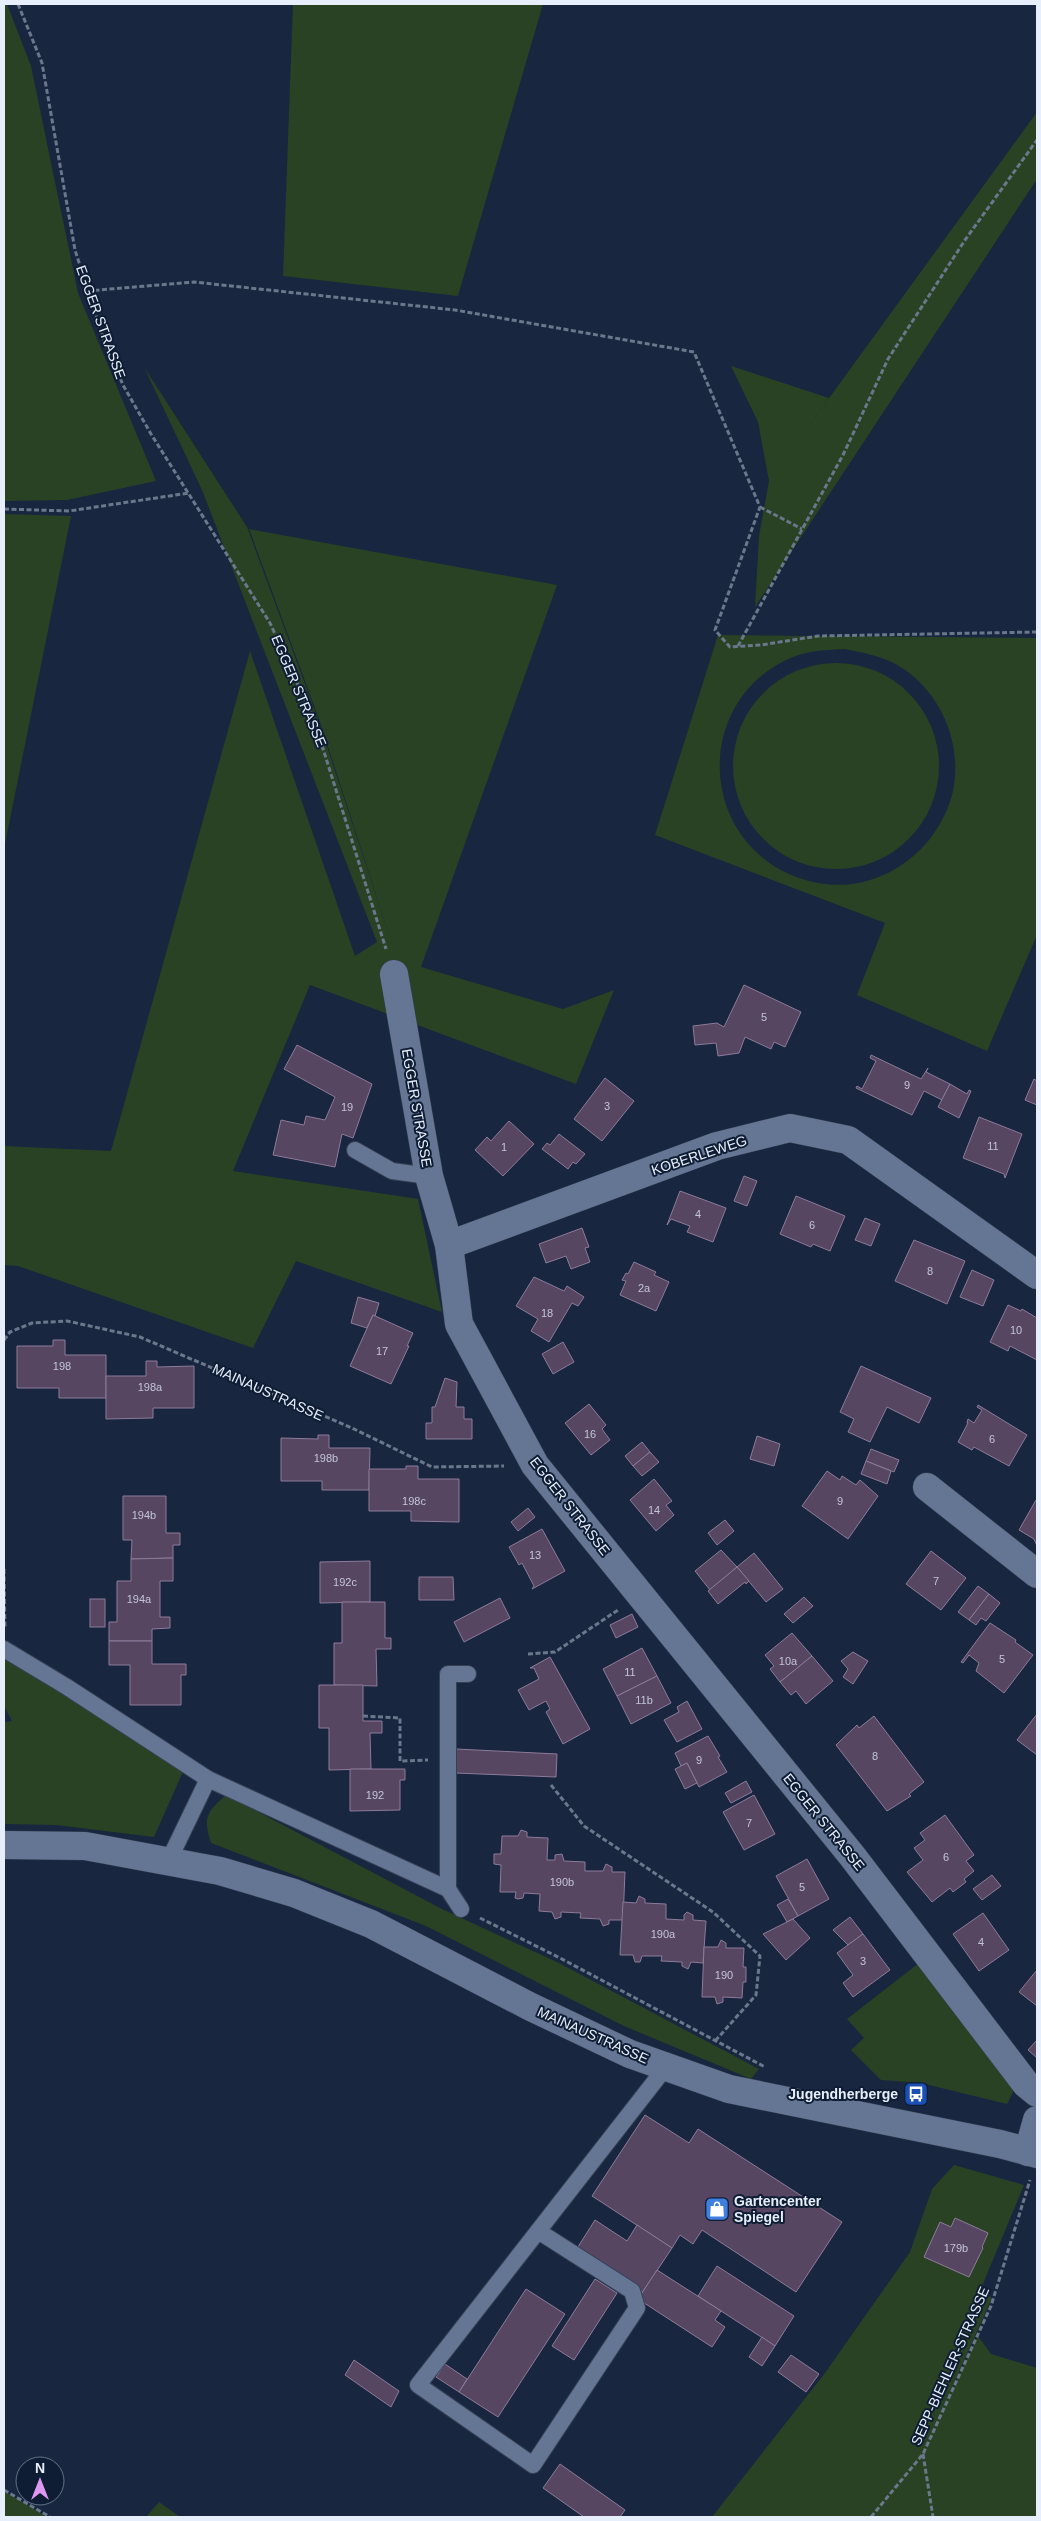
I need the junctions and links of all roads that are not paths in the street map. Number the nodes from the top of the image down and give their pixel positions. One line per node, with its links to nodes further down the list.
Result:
1 (394, 974): 3 (street, EGGER STRASSE)
2 (355, 1150): 3 (lane)
3 (429, 1176): 4 (street, EGGER STRASSE)
4 (449, 1245): 5 (street, KOBERLEWEG); 16 (street, EGGER STRASSE)
5 (1037, 1275)
6 (927, 1487): 7 (street)
7 (1037, 1574)
8 (5, 1649): 10 (lane)
9 (468, 1674): 13 (lane)
10 (208, 1779): 12 (lane); 13 (lane)
11 (4, 1845): 12 (street, MAINAUSTRASSE)
12 (168, 1860): 15 (street, MAINAUSTRASSE)
13 (448, 1889): 14 (lane)
14 (461, 1909)
15 (666, 2067): 18 (street, MAINAUSTRASSE); 19 (lane)
16 (1037, 2093)
17 (1037, 2120): 18 (street)
18 (1032, 2162)
19 (538, 2231): 19 (lane)

